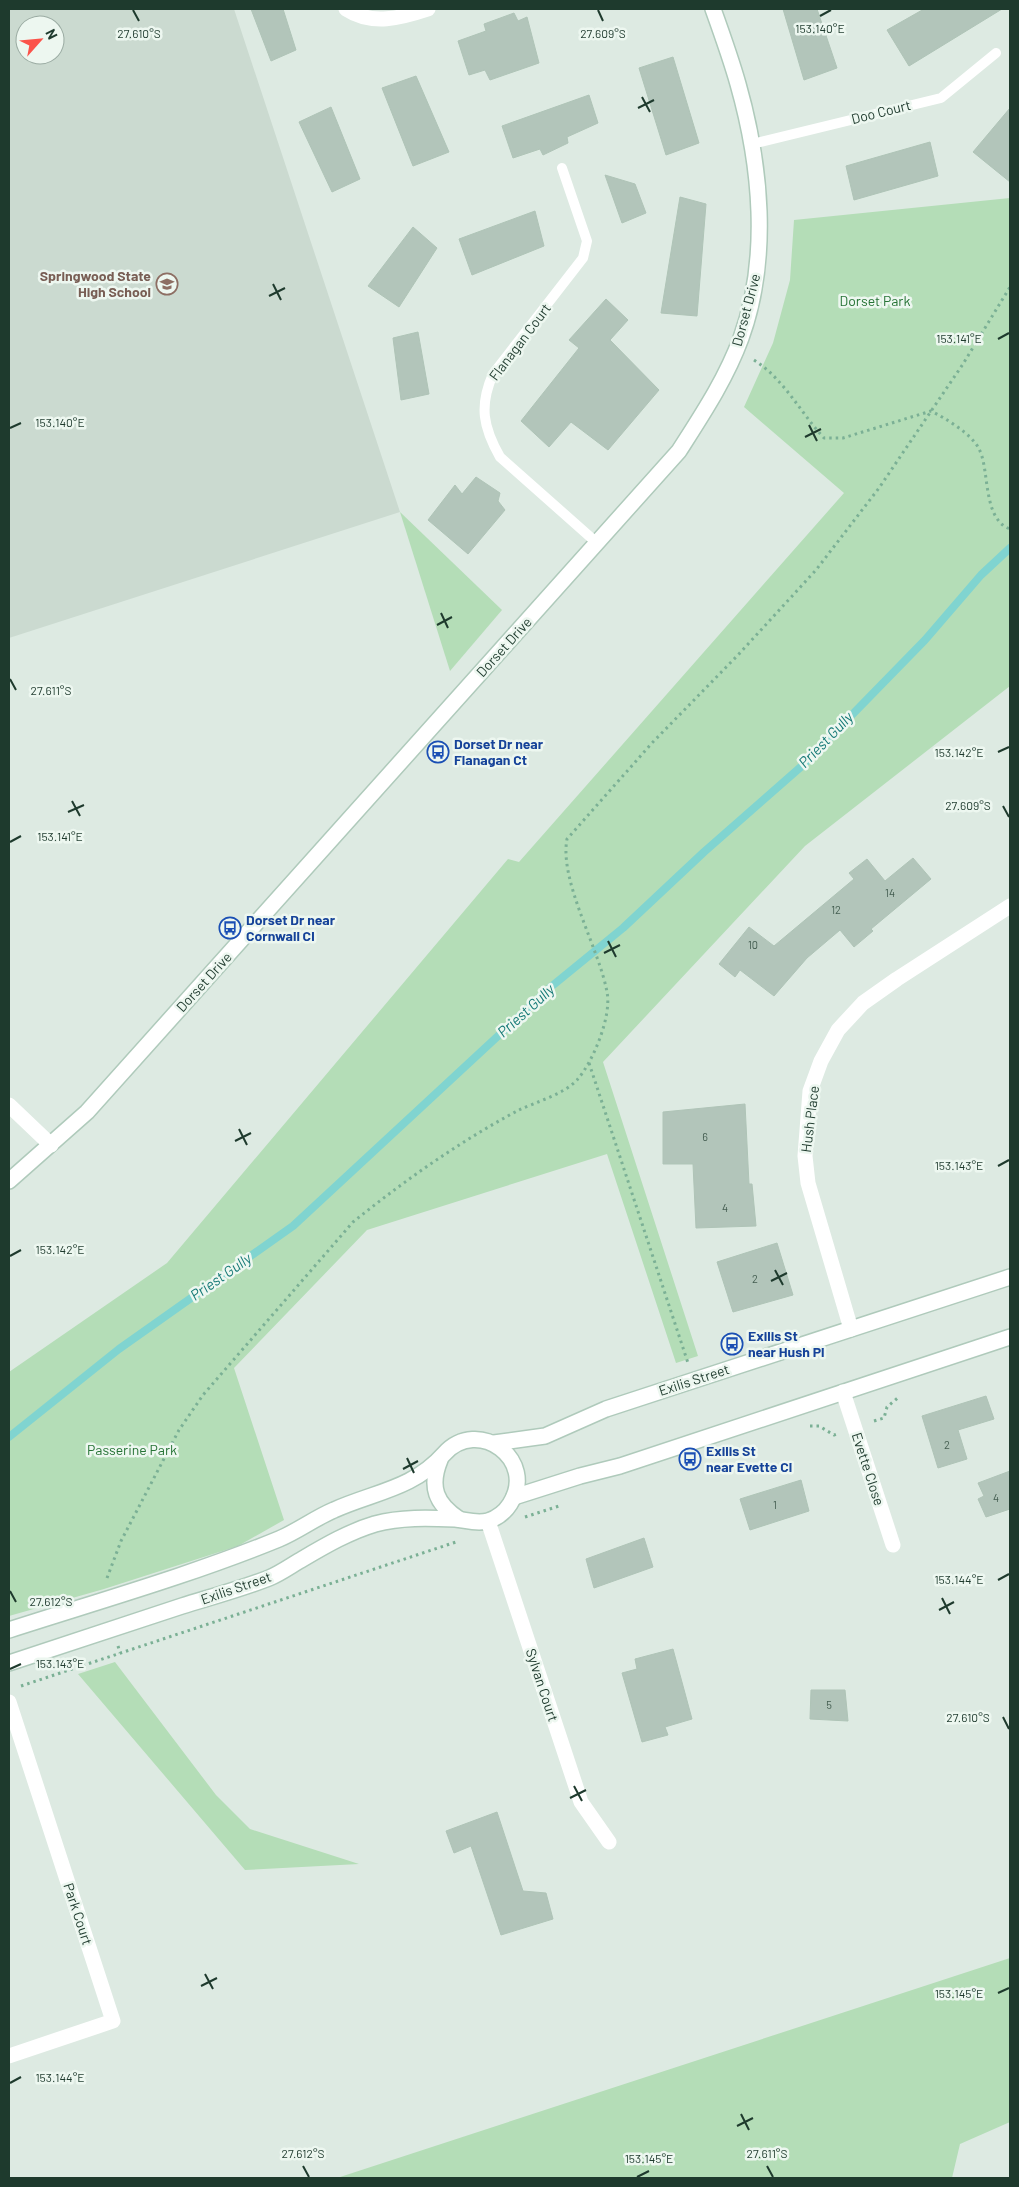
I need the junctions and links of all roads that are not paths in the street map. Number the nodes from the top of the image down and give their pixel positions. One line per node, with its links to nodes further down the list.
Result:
1 (346, 9): 2 (street)
2 (428, 9)
3 (713, 9): 5 (street, Dorset Drive)
4 (996, 53): 5 (lane, Doo Court)
5 (752, 144): 7 (street, Dorset Drive)
6 (562, 168): 7 (lane, Flanagan Court)
7 (597, 543): 10 (street, Dorset Drive)
8 (1010, 906): 13 (street, Hush Place)
9 (9, 1105): 10 (street)
10 (51, 1145): 11 (street, Dorset Drive)
11 (9, 1181)
12 (1010, 1277): 13 (street, Exilis Street)
13 (851, 1329): 16 (street, Exilis Street)
14 (1010, 1337): 15 (street)
15 (843, 1392): 18 (street); 21 (street, Evette Close)
16 (494, 1443): 17 (street, Exilis Street); 18 (street)
17 (440, 1458): 19 (street); 22 (street, Exilis Street)
18 (514, 1497): 20 (street)
19 (459, 1519): 20 (street, Exilis Street); 23 (street, Exilis Street)
20 (488, 1521): 25 (street, Sylvan Court)
21 (893, 1546)
22 (9, 1630)
23 (9, 1663)
24 (9, 1702): 26 (street, Park Court)
25 (608, 1842)
26 (9, 2056)

